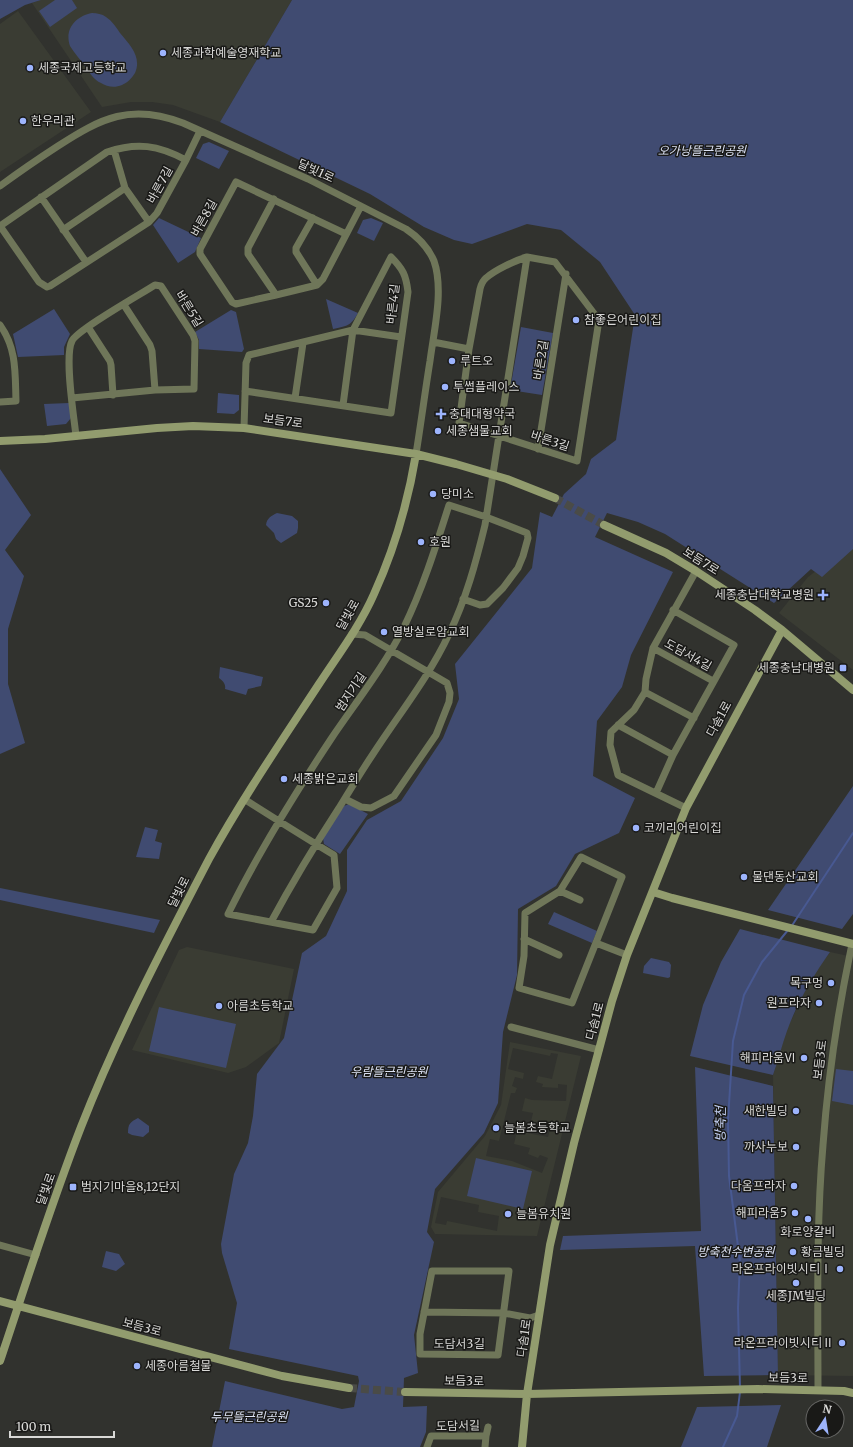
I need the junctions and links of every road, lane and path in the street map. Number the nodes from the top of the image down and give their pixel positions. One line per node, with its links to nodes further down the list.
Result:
1 (200, 131): 3 (street); 4 (street, 달빛1로); 8 (street, 달빛1로)
2 (114, 150): 3 (street, 바른7길); 5 (street, 바른7길); 6 (street, 바른7길)
3 (186, 160): 10 (street, 바른7길)
4 (0, 186)
5 (125, 188): 10 (street, 바른7길); 11 (street)
6 (41, 197): 11 (street); 14 (street, 바른7길)
7 (274, 199): 9 (street, 바른8길); 17 (street); 17 (street, 바른8길)
8 (361, 206): 12 (street); 23 (street, 달빛1로)
9 (312, 218): 12 (street, 바른8길); 16 (street)
10 (149, 222): 14 (street, 바른7길)
11 (63, 230): 14 (street)
12 (346, 234): 16 (street)
13 (527, 257): 15 (street); 25 (street, 바른3길); 34 (street)
14 (86, 262)
15 (566, 274): 37 (street, 바른2길); 37 (street, 바른3길)
16 (317, 285): 17 (street, 바른8길)
17 (276, 295)
18 (124, 305): 20 (street, 바른5길); 26 (street); 26 (street, 바른5길)
19 (0, 325): 31 (street)
20 (88, 327): 28 (street); 29 (street, 바른5길)
21 (353, 330): 22 (street); 22 (street, 바른4길); 24 (street); 32 (street)
22 (400, 337): 32 (street, 바른4길)
23 (433, 342): 25 (street); 38 (street, 달빛1로)
24 (303, 343): 27 (street); 30 (street)
25 (469, 348): 34 (street, 바른3길)
26 (155, 390): 28 (street, 바른5길)
27 (245, 391): 30 (street, 바른4길); 33 (street)
28 (113, 395): 29 (street, 바른5길)
29 (72, 398): 35 (street, 바른5길)
30 (295, 398): 32 (street, 바른4길)
31 (0, 402)
32 (343, 405)
33 (244, 428): 35 (street, 보듬7로); 38 (street, 보듬7로)
34 (498, 435): 37 (street, 바른3길); 39 (street)
35 (76, 436): 36 (street, 보듬7로)
36 (0, 441)
37 (538, 449)
38 (416, 454): 39 (street, 보듬7로); 47 (street, 달빛로)
39 (493, 474): 40 (street, 보듬7로); 41 (street)
40 (555, 498)
41 (486, 517): 44 (street); 44 (street, 범지기길); 49 (street, 범지기길)
42 (604, 525): 43 (street, 보듬7로)
43 (696, 571): 45 (street, 도담서4길); 46 (street, 보듬7로)
44 (464, 599): 50 (street)
45 (674, 610): 48 (street, 도담서4길); 51 (street, 도담서4길)
46 (782, 630): 52 (street, 보듬7로); 60 (street, 다솜1로)
47 (352, 634): 49 (street); 58 (street, 달빛로)
48 (653, 648): 51 (street, 도담서4길); 53 (street, 도담서4길)
49 (391, 650): 50 (street); 61 (street, 범지기길)
50 (428, 673): 59 (street); 59 (street)
51 (713, 681): 54 (street, 도담서4길)
52 (853, 690)
53 (646, 692): 54 (street); 55 (street, 도담서4길)
54 (694, 718): 56 (street, 도담서4길)
55 (618, 725): 56 (street); 57 (street, 도담서4길)
56 (673, 756): 57 (street, 도담서4길)
57 (656, 793): 60 (street, 도담서4길)
58 (244, 799): 61 (street); 75 (street, 달빛로)
59 (345, 799): 62 (street)
60 (686, 808): 64 (street, 다솜1로)
61 (280, 821): 62 (street); 66 (street, 범지기길)
62 (316, 844): 66 (street); 66 (street)
63 (560, 891): 65 (street); 67 (street); 68 (street)
64 (653, 892): 69 (street); 71 (street, 다솜1로)
65 (580, 900)
66 (271, 922)
67 (524, 939): 68 (street); 70 (street)
68 (596, 943): 71 (street)
69 (853, 944): 83 (street, 보듬3로)
70 (559, 954)
71 (627, 955): 73 (street, 다솜1로)
72 (511, 1027): 73 (street)
73 (599, 1050): 80 (street, 다솜1로)
74 (0, 1245): 75 (street)
75 (36, 1255): 77 (street, 달빛로)
76 (0, 1301): 77 (street, 보듬3로)
77 (18, 1306): 81 (street, 달빛로); 82 (street, 보듬3로)
78 (424, 1312): 79 (street); 79 (street, 도담서3길); 79 (street, 도담서3길)
79 (504, 1313): 80 (street)
80 (539, 1315): 88 (street, 다솜1로)
81 (0, 1361)
82 (350, 1388)
83 (818, 1390): 85 (street); 88 (street, 보듬3로)
84 (853, 1390): 85 (street)
85 (844, 1391): 87 (street)
86 (405, 1392): 88 (street, 보듬3로)
87 (853, 1393)
88 (527, 1394): 93 (street, 다솜1로)
89 (488, 1426): 90 (street)
90 (486, 1436): 91 (street, 도담서길); 92 (street, 도담서길)
91 (426, 1447)
92 (485, 1447)
93 (522, 1447)

